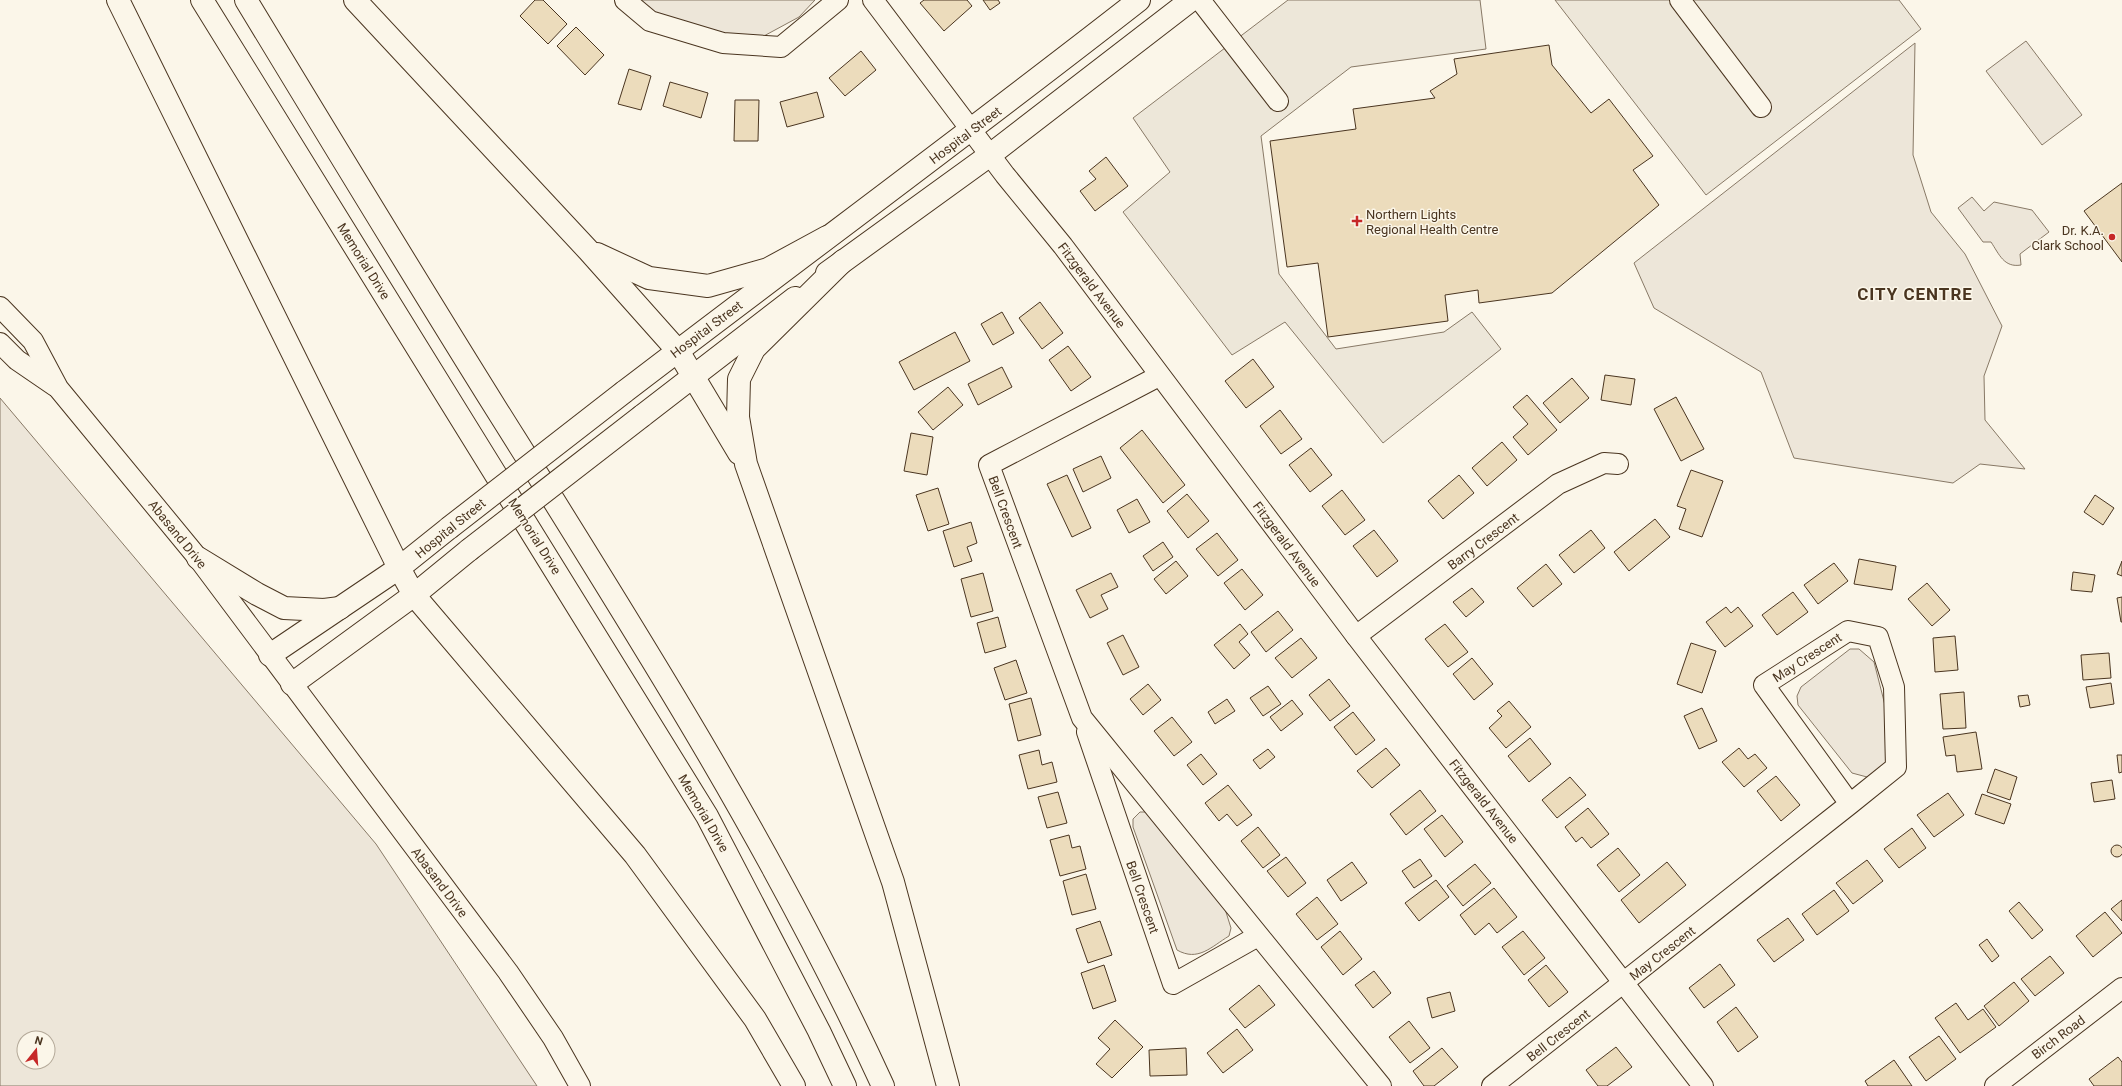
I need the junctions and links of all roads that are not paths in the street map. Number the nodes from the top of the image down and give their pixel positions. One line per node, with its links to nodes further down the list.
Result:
1 (118, 0): 28 (main road)
2 (202, 0): 41 (main road, Memorial Drive)
3 (246, 0): 42 (main road)
4 (355, 0): 17 (main road)
5 (625, 0): 6 (street)
6 (838, 0)
7 (873, 0): 14 (street, Fitzgerald Avenue)
8 (1139, 0): 14 (main road, Hospital Street)
9 (1191, 0): 15 (main road)
10 (1200, 0): 12 (street)
11 (1680, 0): 13 (street)
12 (1278, 101)
13 (1760, 107)
14 (973, 130): 15 (street, Fitzgerald Avenue); 16 (main road, Hospital Street)
15 (990, 155): 18 (main road); 23 (street, Fitzgerald Avenue)
16 (827, 237): 17 (main road); 21 (main road, Hospital Street)
17 (588, 250): 21 (main road)
18 (844, 261): 22 (main road); 25 (main road)
19 (0, 307): 24 (street, Abasand Drive)
20 (0, 343): 24 (street, Abasand Drive)
21 (678, 351): 22 (main road); 28 (main road, Hospital Street, bridge)
22 (693, 376): 25 (main road); 29 (main road, bridge)
23 (1159, 376): 31 (street, Fitzgerald Avenue); 34 (street, Bell Crescent)
24 (58, 388): 27 (street, Abasand Drive)
25 (746, 464): 43 (main road)
26 (1618, 464): 31 (street, Barry Crescent)
27 (198, 558): 30 (main road); 32 (street, Abasand Drive)
28 (399, 568): 29 (main road); 30 (main road, Hospital Street)
29 (414, 596): 33 (main road); 40 (main road)
30 (340, 608): 32 (main road, Hospital Street)
31 (1356, 636): 37 (street, Fitzgerald Avenue)
32 (270, 655): 33 (street, Abasand Drive)
33 (292, 684): 39 (street, Abasand Drive)
34 (1082, 718): 36 (street, Bell Crescent); 36 (street, Bell Crescent)
35 (1850, 804): 35 (street, May Crescent); 37 (street, May Crescent)
36 (1258, 936): 44 (street, Bell Crescent)
37 (1624, 983): 45 (street, Bell Crescent); 46 (street, Fitzgerald Avenue)
38 (2122, 988): 47 (street, Birch Road)
39 (580, 1086)
40 (794, 1086)
41 (845, 1086)
42 (883, 1086)
43 (948, 1086)
44 (1380, 1086)
45 (1492, 1086)
46 (1703, 1086)
47 (1995, 1086)

